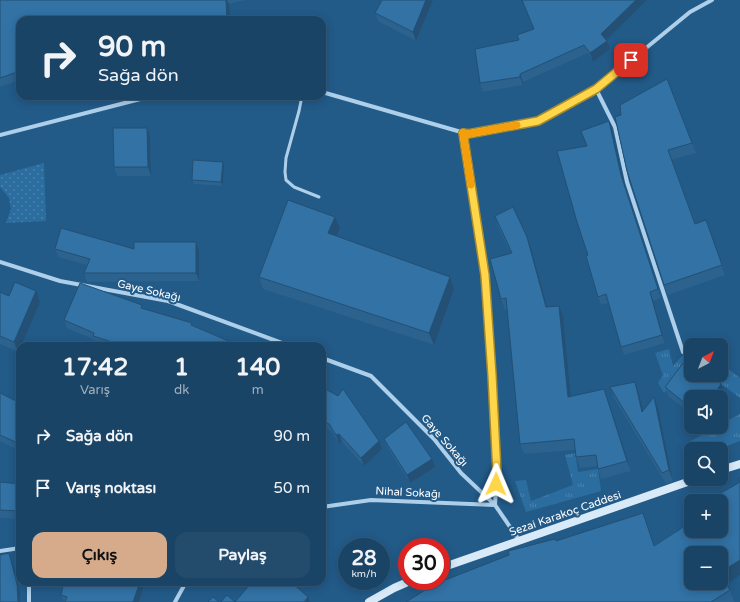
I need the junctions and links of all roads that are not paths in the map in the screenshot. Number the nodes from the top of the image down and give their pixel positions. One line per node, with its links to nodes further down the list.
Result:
1 (712, 0): 2 (street)
2 (596, 89): 6 (street); 11 (street)
3 (326, 93): 6 (street)
4 (136, 100): 7 (street)
5 (301, 100): 8 (lane)
6 (463, 133): 16 (street)
7 (0, 135)
8 (319, 197)
9 (0, 262): 10 (street, Gaye Sokağı)
10 (279, 342)
11 (683, 352)
12 (326, 359): 16 (street, Gaye Sokağı)
13 (740, 464): 14 (street)
14 (728, 468)
15 (684, 483): 18 (street, Sezai Karakoç Caddesi)
16 (495, 506): 17 (street, Nihal Sokağı); 18 (street, Gaye Sokağı)
17 (326, 507)
18 (520, 540): 21 (street, Sezai Karakoç Caddesi)
19 (16, 548): 20 (street)
20 (0, 550)
21 (450, 565)
22 (29, 586): 25 (street)
23 (184, 586): 26 (street)
24 (398, 586): 27 (street)
25 (29, 602)
26 (175, 602)
27 (369, 602)

